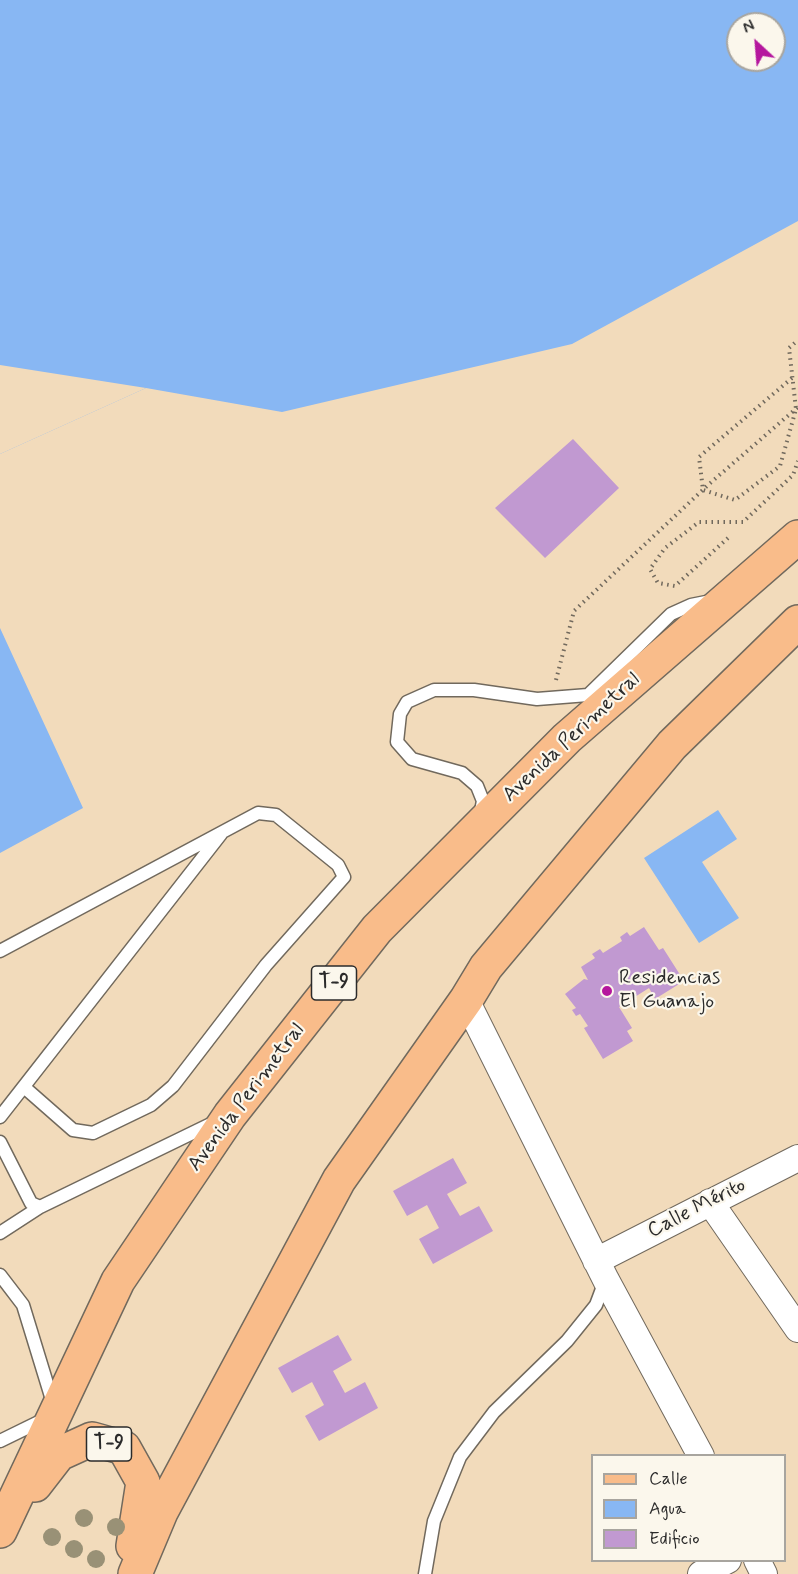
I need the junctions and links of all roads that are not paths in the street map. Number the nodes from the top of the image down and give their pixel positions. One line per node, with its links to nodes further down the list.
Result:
1 (798, 537): 2 (main road, Avenida Perimetral / T-9)
2 (730, 596): 4 (main road, Avenida Perimetral / T-9); 4 (lane)
3 (798, 622): 7 (main road)
4 (478, 827): 9 (main road, Avenida Perimetral / T-9)
5 (224, 831): 6 (lane); 8 (lane); 8 (lane)
6 (0, 951)
7 (466, 1000): 16 (street); 25 (main road)
8 (24, 1087): 10 (lane)
9 (230, 1115): 14 (lane); 19 (main road, Avenida Perimetral / T-9)
10 (0, 1117)
11 (0, 1142): 14 (lane)
12 (798, 1158): 13 (street, Calle Mérito)
13 (710, 1203): 16 (street, Calle Mérito); 18 (street)
14 (40, 1207): 15 (lane)
15 (0, 1233)
16 (601, 1270): 21 (street); 26 (lane)
17 (0, 1275): 19 (lane)
18 (798, 1329)
19 (56, 1413): 20 (lane); 22 (main road, Avenida Perimetral / T-9)
20 (0, 1441)
21 (700, 1454)
22 (1, 1529): 24 (main road, T-9)
23 (724, 1562): 27 (street)
24 (129, 1574)
25 (135, 1574)
26 (425, 1574)
27 (701, 1574)

